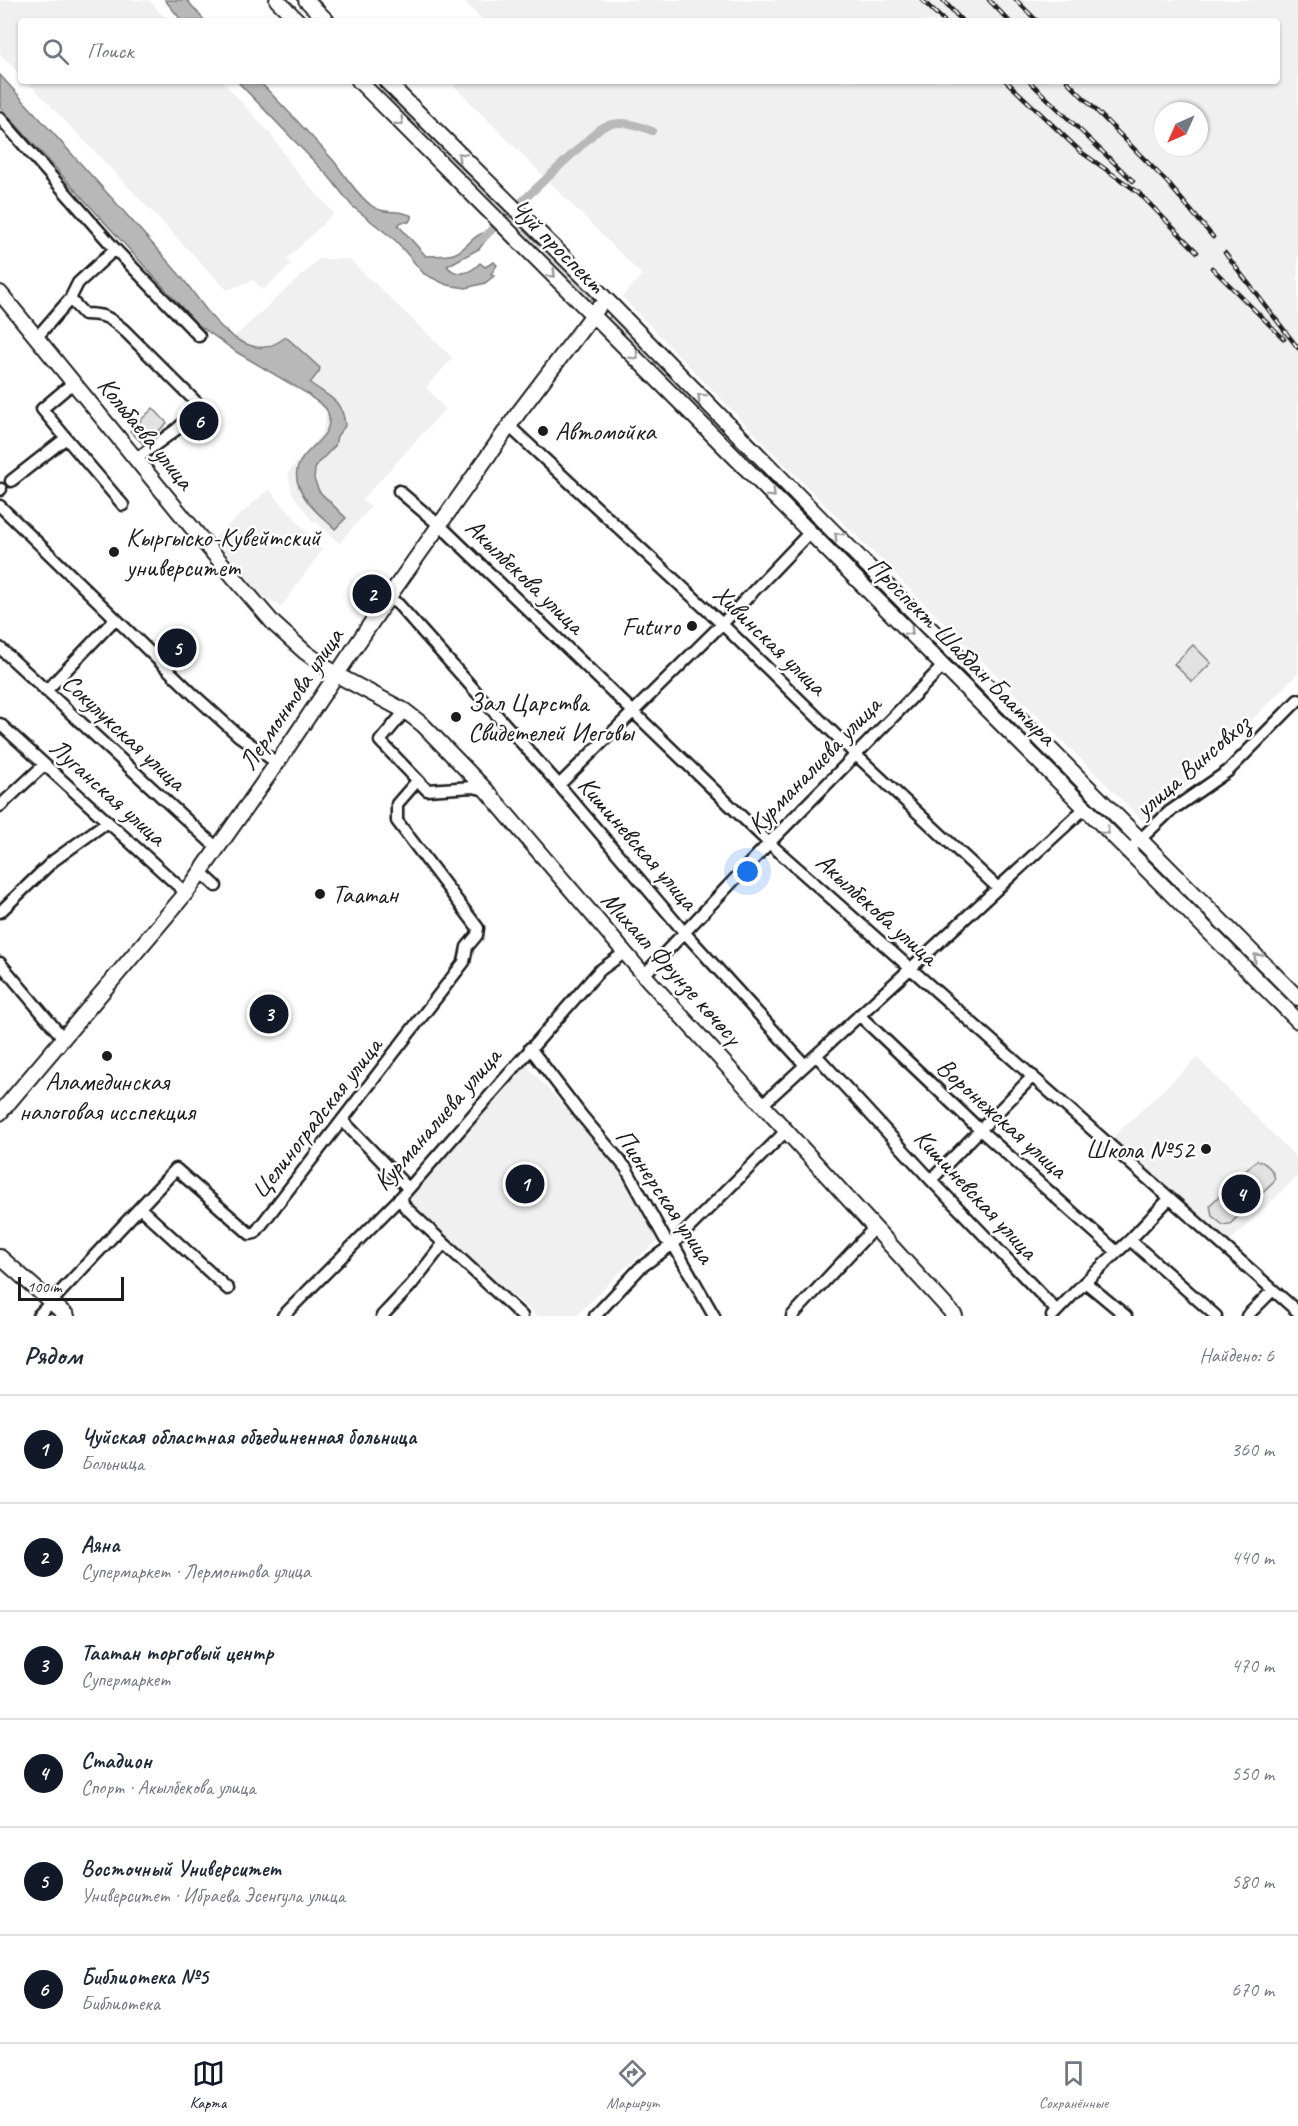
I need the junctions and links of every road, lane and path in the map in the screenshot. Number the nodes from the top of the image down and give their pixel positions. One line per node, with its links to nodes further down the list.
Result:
1 (277, 0): 3 (main road)
2 (306, 0): 4 (main road)
3 (295, 18)
4 (324, 18)
5 (361, 84): 7 (main road)
6 (390, 85): 7 (main road); 12 (main road, Чуй проспект, one-way to 6)
7 (380, 102): 13 (main road, Чуй проспект, one-way to 13)
8 (0, 118): 9 (street)
9 (115, 249): 11 (street); 14 (street)
10 (0, 293): 15 (main road, Кольбаева улица)
11 (70, 299): 15 (street); 19 (street)
12 (605, 299): 13 (main road, Лермонтова улица); 24 (main road, Проспект Шабдан Баатыра, one-way to 12)
13 (593, 315): 17 (main road, Лермонтова улица); 26 (main road, Проспект Шабдан Баатыра, one-way to 26)
14 (199, 336)
15 (37, 337): 16 (main road, Кольбаева улица)
16 (74, 382): 18 (street); 19 (main road, Кольбаева улица)
17 (509, 426): 25 (main road, Лермонтова улица); 29 (street, Хивинская улица)
18 (66, 438): 20 (street); 22 (street)
19 (136, 459): 33 (main road, Кольбаева улица)
20 (11, 481)
21 (399, 491): 25 (street, Акылбекова улица)
22 (123, 505)
23 (0, 506): 28 (street)
24 (822, 520): 26 (main road); 31 (main road, Проспект Шабдан Баатыра, one-way to 24)
25 (440, 525): 27 (main road, Лермонтова улица); 37 (street, Акылбекова улица)
26 (810, 532): 29 (street); 32 (main road, Проспект Шабдан Баатыра, one-way to 32)
27 (388, 598): 33 (main road, Лермонтова улица); 47 (street, Кишиневская улица)
28 (115, 619): 34 (street); 43 (street)
29 (722, 624): 37 (street); 41 (street, Хивинская улица)
30 (0, 648): 34 (street, Сокулукская улица)
31 (955, 652): 32 (main road); 39 (main road, Проспект Шабдан Баатыра)
32 (943, 666): 40 (main road, Проспект Шабдан Баатыра); 41 (street, Курманалиева улица)
33 (337, 675): 36 (main road, Михаил Фрунзе көчөсү); 43 (main road, Лермонтова улица)
34 (46, 691): 54 (street, Сокулукская улица)
35 (1298, 700): 52 (street, улица Винсовхоз)
36 (405, 711): 46 (street); 48 (main road, Михаил Фрунзе көчөсү)
37 (633, 712): 47 (street); 53 (street, Акылбекова улица)
38 (0, 724): 44 (street, Луганская улица)
39 (1038, 737): 40 (main road); 42 (main road, Проспект Шабдан Баатыра)
40 (1026, 750): 45 (main road, Проспект Шабдан Баатыра)
41 (856, 755): 53 (street, Курманалиева улица); 58 (street, Хивинская улица)
42 (1060, 758): 45 (main road); 52 (main road, Проспект Шабдан Баатыра)
43 (277, 763): 54 (main road, Лермонтова улица)
44 (41, 768): 49 (street); 51 (street, Луганская улица)
45 (1047, 771): 50 (main road, Проспект Шабдан Баатыра)
46 (417, 781): 48 (street); 78 (street, Целиноградская улица)
47 (559, 785): 61 (street, Кишиневская улица)
48 (486, 790): 64 (main road, Михаил Фрунзе көчөсү)
49 (0, 806)
50 (1084, 809): 55 (main road, Проспект Шабдан Баатыра, one-way to 55); 58 (street)
51 (103, 824): 59 (street, Луганская улица); 60 (street)
52 (1140, 840): 55 (street, улица Винсовхоз); 62 (main road, Проспект Шабдан Баатыра)
53 (769, 843): 61 (street, Курманалиева улица); 66 (street, Акылбекова улица)
54 (217, 848): 56 (main road, Лермонтова улица)
55 (1127, 852): 63 (main road, Проспект Шабдан Баатыра)
56 (201, 872): 57 (street); 59 (main road, Лермонтова улица)
57 (216, 886)
58 (998, 888): 66 (street)
59 (186, 893): 71 (main road, Лермонтова улица)
60 (0, 912)
61 (684, 932): 67 (street, Курманалиева улица); 74 (street, Кишиневская улица)
62 (1238, 937): 63 (main road); 68 (main road, Проспект Шабдан Баатыра, one-way to 62)
63 (1226, 950): 70 (main road, Проспект Шабдан Баатыра)
64 (624, 953): 67 (main road, Михаил Фрунзе көчөсү); 72 (street, Курманалиева улица)
65 (0, 963): 71 (street)
66 (910, 969): 69 (street); 75 (street, Акылбекова улица)
67 (644, 975): 76 (main road, Михаил Фрунзе көчөсү)
68 (1298, 998)
69 (859, 1015): 73 (street); 80 (street, Воронежская улица)
70 (1298, 1021)
71 (63, 1038): 77 (main road, Лермонтова улица)
72 (530, 1048): 82 (street, Курманалиева улица); 88 (street, Пионерская улица)
73 (816, 1055): 74 (street); 81 (street, Кишиневская улица)
74 (805, 1065): 76 (street)
75 (1033, 1076): 80 (street); 83 (street, Акылбекова улица)
76 (763, 1104): 79 (main road, Михаил Фрунзе көчөсү)
77 (0, 1113)
78 (343, 1121): 82 (street); 84 (street, Целиноградская улица)
79 (787, 1130): 85 (main road, Михаил Фрунзе көчөсү); 88 (street)
80 (980, 1130): 81 (street); 89 (street, Воронежская улица)
81 (931, 1180): 96 (street, Кишиневская улица)
82 (405, 1191): 87 (street); 99 (street, Курманалиева улица)
83 (1169, 1199): 86 (street); 93 (street, Акылбекова улица)
84 (140, 1208): 92 (street); 94 (street, Целиноградская улица)
85 (875, 1227): 104 (street); 105 (main road, Михаил Фрунзе көчөсү)
86 (1130, 1240): 89 (street); 107 (street)
87 (443, 1244): 100 (street); 101 (street)
88 (673, 1244): 102 (street); 103 (street, Пионерская улица)
89 (1117, 1252): 91 (street)
90 (0, 1257): 94 (main road)
91 (1085, 1282): 96 (street); 106 (street)
92 (228, 1289)
93 (1273, 1290): 95 (street, Акылбекова улица); 108 (street)
94 (51, 1302): 97 (street, Целиноградская улица); 98 (main road)
95 (1298, 1312)
96 (1054, 1313)
97 (38, 1316)
98 (67, 1316)
99 (283, 1316)
100 (381, 1316)
101 (522, 1316)
102 (595, 1316)
103 (714, 1316)
104 (792, 1316)
105 (955, 1316)
106 (1126, 1316)
107 (1216, 1316)
108 (1247, 1316)

